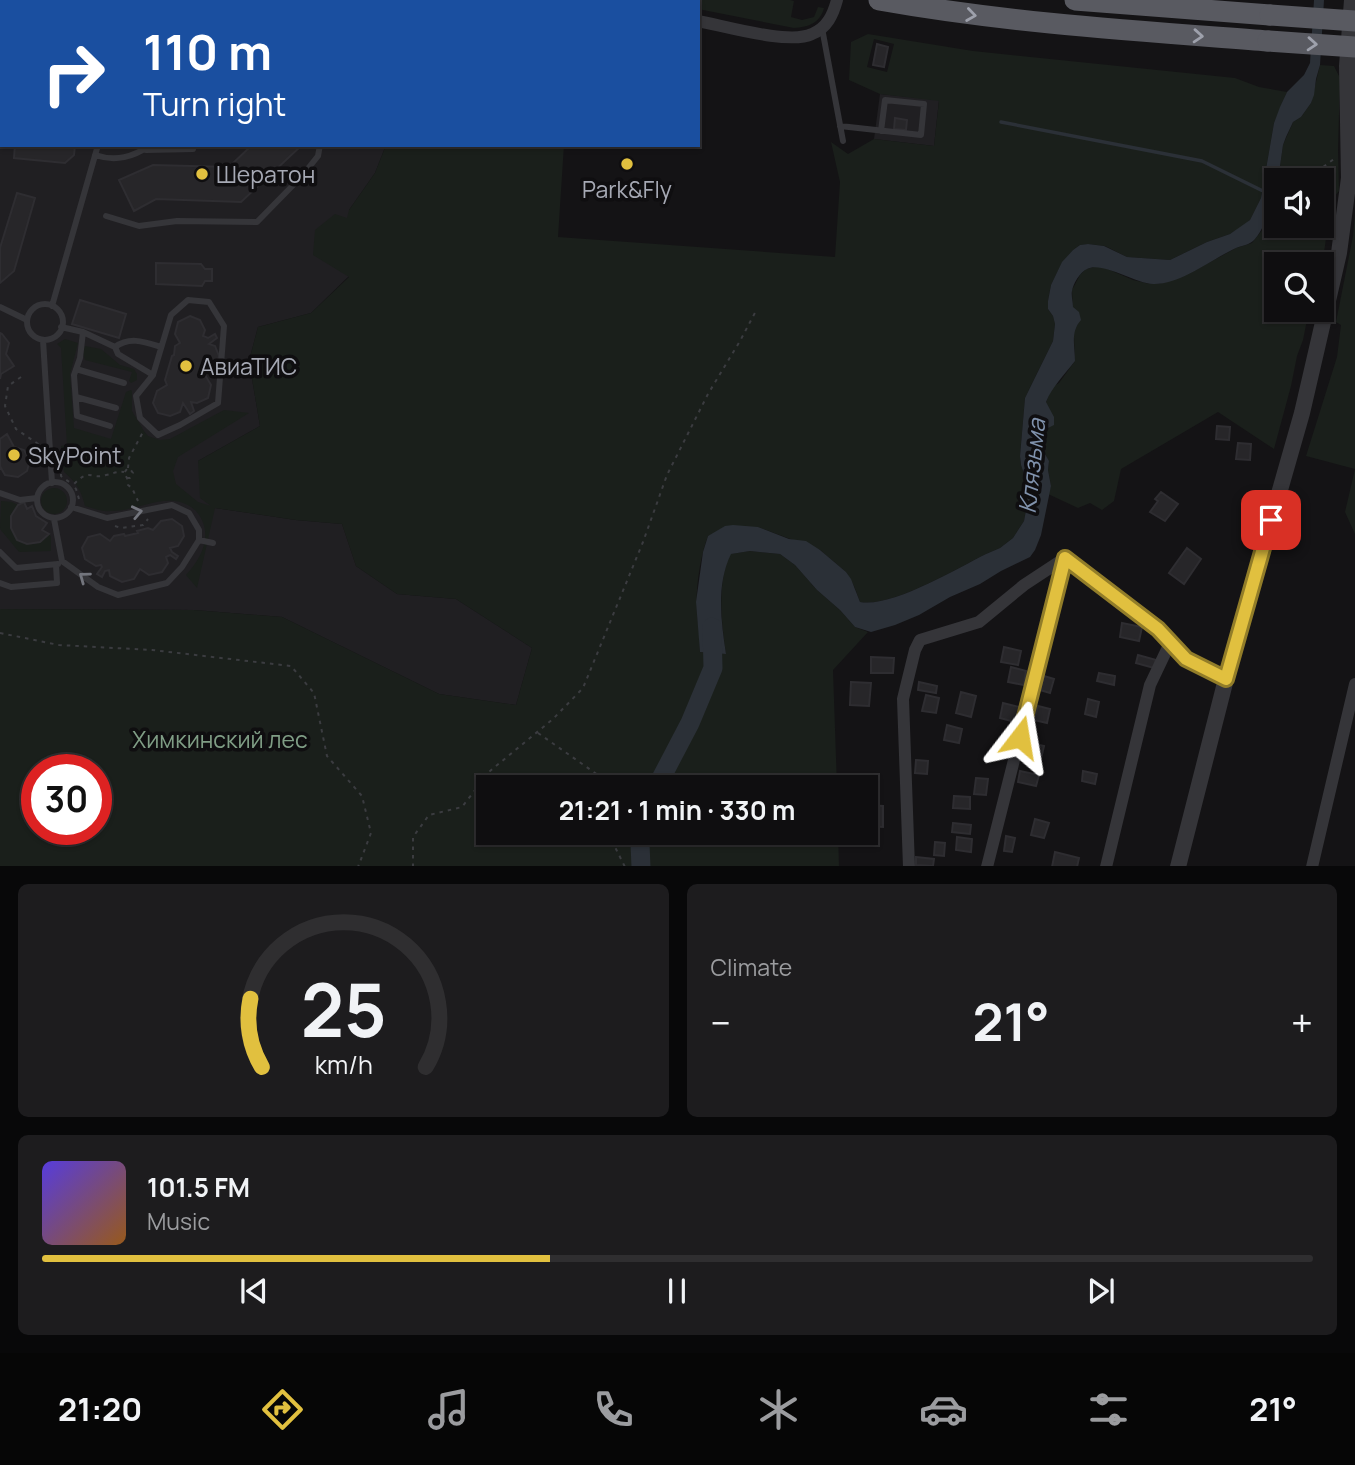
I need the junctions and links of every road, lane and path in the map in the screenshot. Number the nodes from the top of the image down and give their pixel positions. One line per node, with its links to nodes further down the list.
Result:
1 (837, 0): 7 (street)
2 (879, 0): 8 (highway, one-way to 8, bridge)
3 (1075, 0): 6 (highway, bridge)
4 (1352, 0): 18 (street)
5 (700, 21): 7 (street)
6 (1355, 21)
7 (822, 28): 9 (lane)
8 (1355, 47)
9 (840, 126): 10 (lane); 11 (lane)
10 (881, 131): 10 (lane)
11 (843, 141)
12 (97, 147): 17 (lane)
13 (148, 147): 16 (lane)
14 (320, 147): 20 (lane)
15 (193, 149): 16 (lane)
16 (144, 150): 17 (lane)
17 (95, 155): 21 (lane)
18 (1349, 156): 19 (path); 57 (street)
19 (1321, 168)
20 (106, 216)
21 (52, 306): 24 (lane); 25 (lane)
22 (0, 307): 24 (lane)
23 (757, 309): 59 (path)
24 (27, 320): 27 (lane)
25 (61, 327): 26 (lane); 27 (lane)
26 (83, 332): 28 (lane); 30 (lane)
27 (43, 340): 40 (lane)
28 (115, 347): 29 (lane); 31 (lane)
29 (162, 347): 31 (lane); 31 (lane)
30 (76, 369): 33 (lane); 34 (lane)
31 (153, 375)
32 (21, 377): 38 (path)
33 (124, 383)
34 (76, 397): 35 (lane); 36 (lane)
35 (116, 408)
36 (110, 426)
37 (144, 431): 39 (path)
38 (45, 452)
39 (128, 469): 41 (path); 42 (path)
40 (52, 470): 41 (path); 43 (lane)
41 (124, 472): 42 (path)
42 (127, 478): 46 (path)
43 (52, 482): 45 (lane); 47 (lane)
44 (0, 493): 45 (lane)
45 (37, 498): 48 (lane)
46 (140, 506)
47 (71, 507): 48 (lane); 49 (lane, one-way to 49)
48 (54, 519): 53 (lane)
49 (199, 540): 50 (lane); 53 (lane, one-way to 53)
50 (213, 543)
51 (0, 552): 53 (lane)
52 (1065, 558): 56 (street); 65 (street); 66 (street)
53 (59, 563): 54 (lane)
54 (0, 583)
55 (0, 633): 62 (path)
56 (1170, 643): 57 (street); 67 (street)
57 (1226, 679): 68 (street)
58 (1355, 684): 69 (street)
59 (536, 732): 60 (path); 63 (path)
60 (598, 775)
61 (614, 845): 64 (path)
62 (358, 866)
63 (413, 866)
64 (625, 866)
65 (909, 866)
66 (987, 866)
67 (1106, 866)
68 (1178, 866)
69 (1311, 866)

